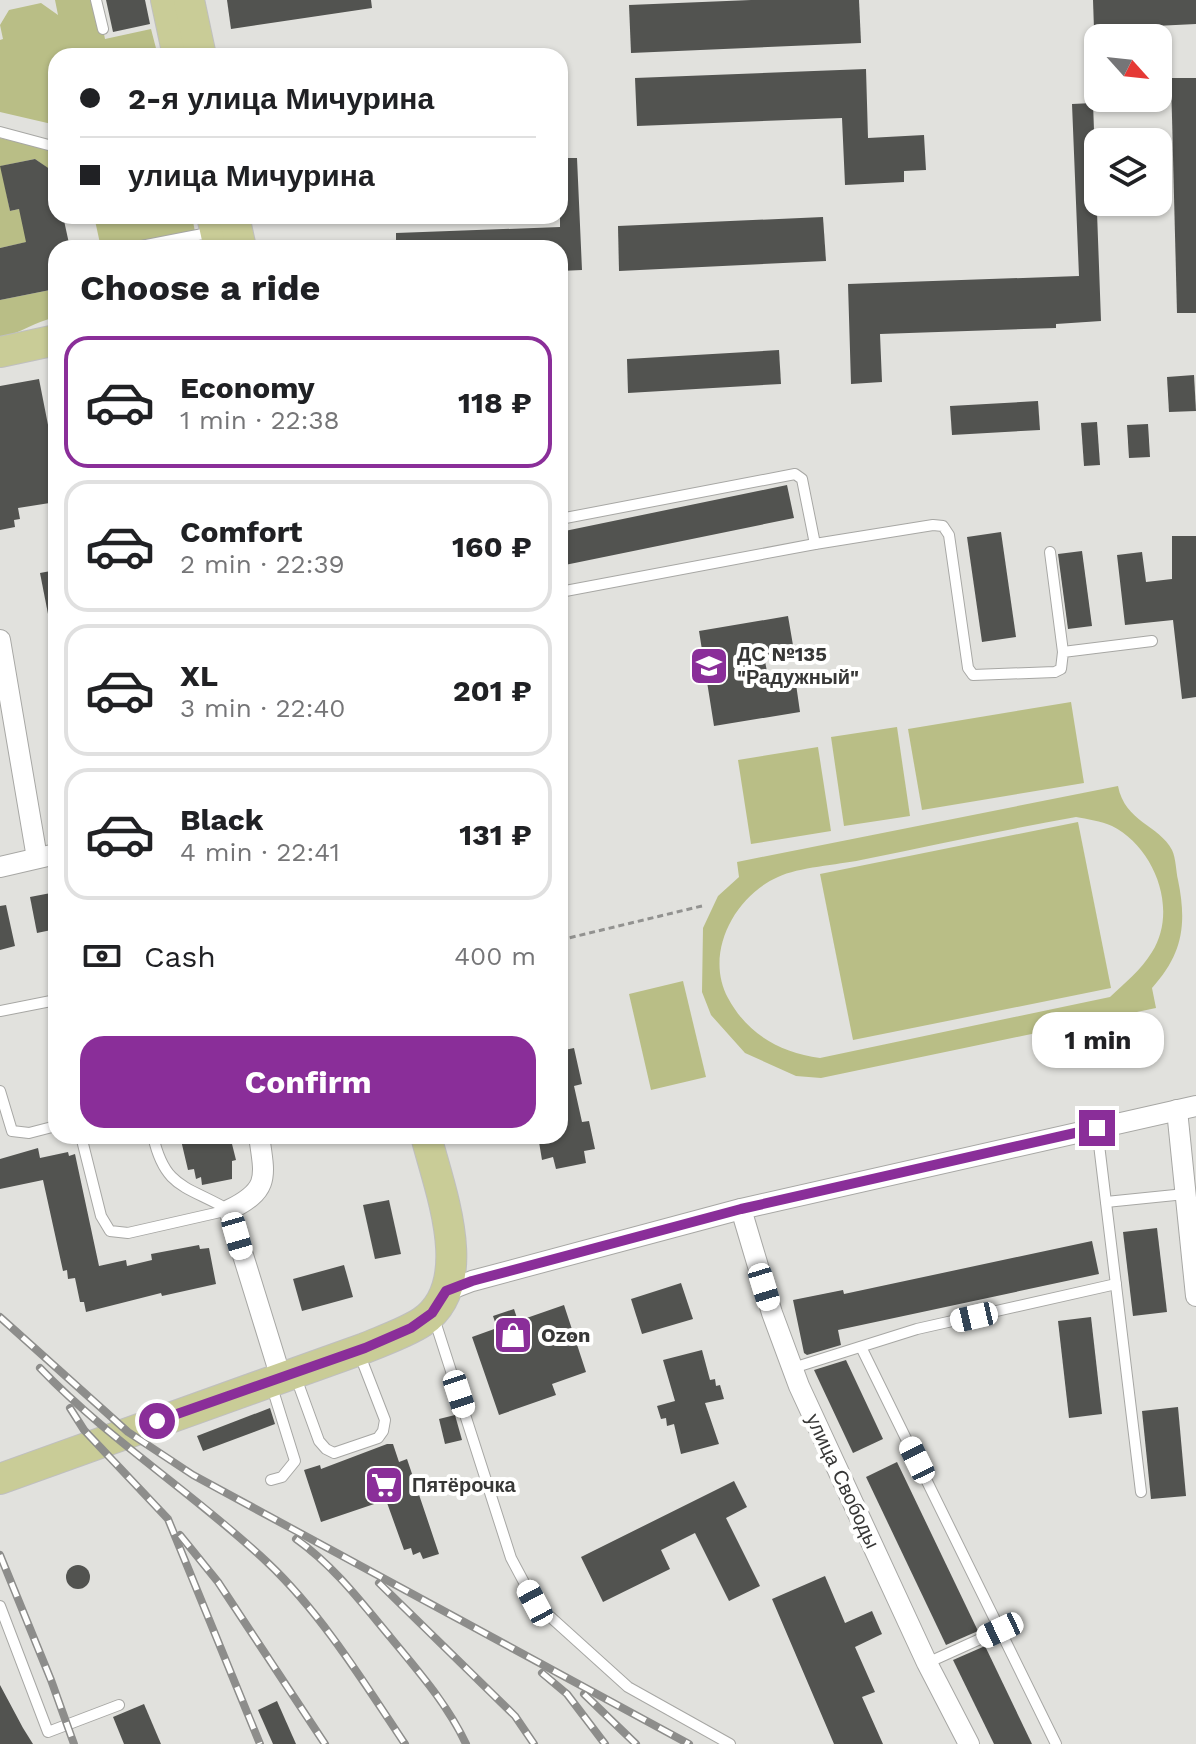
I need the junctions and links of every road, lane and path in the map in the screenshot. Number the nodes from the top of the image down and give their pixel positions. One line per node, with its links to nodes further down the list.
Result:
1 (96, 0): 4 (lane)
2 (166, 0): 5 (main road)
3 (189, 0): 6 (main road)
4 (103, 29)
5 (176, 48)
6 (199, 48)
7 (0, 132): 8 (lane)
8 (48, 145)
9 (220, 228): 10 (lane)
10 (167, 240)
11 (48, 342): 12 (main road)
12 (0, 352)
13 (568, 517): 14 (lane)
14 (815, 544): 16 (lane); 19 (lane)
15 (1050, 552): 19 (lane)
16 (568, 590)
17 (0, 640): 20 (street)
18 (1152, 641): 19 (lane)
19 (1063, 652)
20 (46, 856): 21 (street)
21 (0, 867)
22 (702, 906): 23 (path)
23 (568, 938)
24 (48, 1002): 25 (lane)
25 (0, 1011)
26 (0, 1091): 28 (lane)
27 (1186, 1108): 29 (street); 34 (street)
28 (48, 1128)
29 (1097, 1128): 35 (lane); 36 (street)
30 (83, 1144): 37 (lane)
31 (155, 1144): 37 (lane)
32 (260, 1144): 37 (street)
33 (428, 1144): 40 (main road)
34 (1185, 1194): 35 (lane); 39 (street)
35 (1106, 1202): 38 (lane)
36 (741, 1209): 40 (street); 43 (street, улица Свободы)
37 (229, 1210): 44 (street)
38 (1116, 1284): 41 (lane); 47 (lane)
39 (1196, 1296)
40 (430, 1310): 42 (main road); 52 (lane)
41 (861, 1347): 43 (lane); 49 (lane)
42 (358, 1350): 44 (main road); 44 (lane)
43 (793, 1368): 50 (street, улица Свободы)
44 (282, 1378): 45 (main road); 46 (lane)
45 (0, 1479)
46 (271, 1480)
47 (1141, 1492)
48 (0, 1606): 51 (lane)
49 (1000, 1630): 50 (lane); 54 (lane)
50 (927, 1663): 53 (street, улица Свободы)
51 (119, 1705)
52 (730, 1744)
53 (969, 1744)
54 (1056, 1744)

